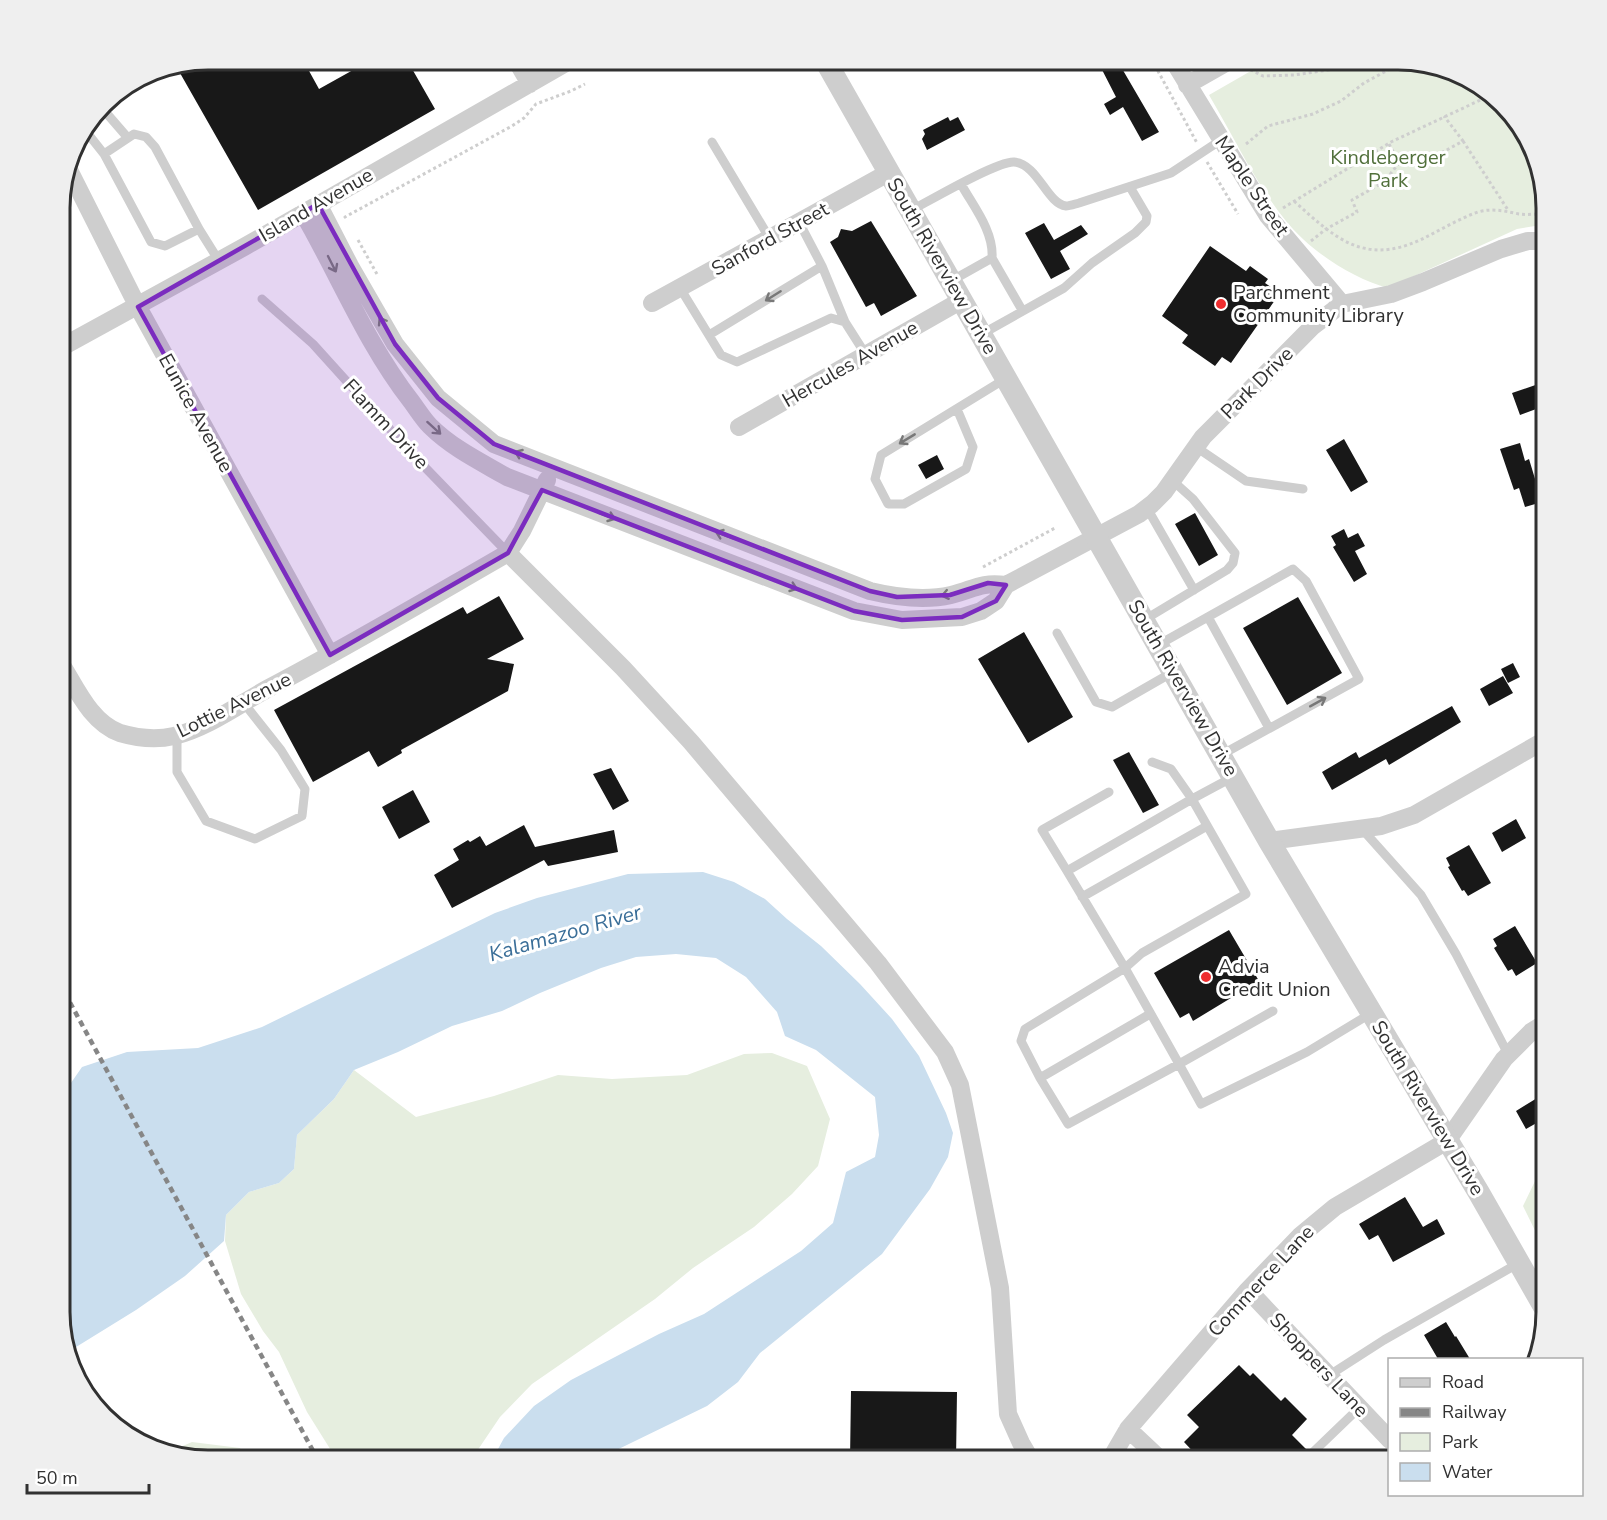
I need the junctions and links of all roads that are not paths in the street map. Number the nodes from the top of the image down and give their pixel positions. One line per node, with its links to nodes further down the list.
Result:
1 (522, 70): 6 (street)
2 (554, 70): 6 (street, Island Avenue)
3 (831, 70): 14 (street, South Riverview Drive)
4 (1179, 70): 7 (street, Maple Street)
5 (1219, 70): 7 (street)
6 (530, 84): 18 (street, Island Avenue)
7 (1187, 85): 11 (street, Maple Street)
8 (108, 114): 10 (lane)
9 (91, 137): 13 (lane)
10 (128, 138): 13 (lane); 21 (lane)
11 (1221, 140): 17 (lane); 31 (street, Maple Street)
12 (712, 142): 22 (lane)
13 (104, 154): 21 (lane)
14 (888, 173): 19 (street, South Riverview Drive); 20 (street, Sanford Street)
15 (74, 178): 32 (street, Eunice Avenue)
16 (961, 184): 17 (lane); 19 (lane); 24 (lane)
17 (1130, 187): 33 (lane)
18 (311, 208): 25 (street, Island Avenue); 43 (street, one-way to 18); 46 (street, one-way to 46)
19 (910, 211): 28 (street, South Riverview Drive)
20 (799, 222): 22 (street, Sanford Street); 26 (lane)
21 (199, 230): 25 (lane)
22 (770, 239): 27 (street, Sanford Street)
23 (1536, 241): 31 (street, Park Drive)
24 (992, 258): 28 (lane); 33 (lane)
25 (219, 261): 32 (street, Island Avenue)
26 (822, 266): 34 (lane); 36 (lane, one-way to 36)
27 (680, 288): 30 (street, Sanford Street); 36 (lane)
28 (956, 290): 35 (street, South Riverview Drive); 38 (street, Hercules Avenue)
29 (262, 299): 49 (lane, Flamm Drive)
30 (652, 303)
31 (1341, 304): 42 (street, Park Drive)
32 (138, 307): 37 (street, Island Avenue); 56 (street, Eunice Avenue)
33 (1022, 310): 35 (lane)
34 (845, 322): 36 (lane); 38 (lane)
35 (982, 334): 39 (street, South Riverview Drive)
36 (709, 335)
37 (71, 342)
38 (866, 355): 41 (street, Hercules Avenue)
39 (1007, 378): 40 (lane); 48 (street, South Riverview Drive)
40 (957, 409): 40 (lane, one-way to 40)
41 (739, 427)
42 (1197, 447): 44 (street, Park Drive); 45 (lane)
43 (553, 467): 46 (street); 50 (street, one-way to 43)
44 (1173, 481): 47 (street, Park Drive); 51 (lane)
45 (1303, 489)
46 (542, 490): 49 (street); 50 (street, one-way to 50)
47 (1147, 508): 48 (street, Park Drive); 51 (lane)
48 (1096, 535): 50 (street, Park Drive); 53 (street, South Riverview Drive)
49 (508, 553): 56 (street, Lottie Avenue); 89 (street)
50 (1006, 585)
51 (1194, 590): 53 (lane)
52 (1208, 617): 55 (lane); 60 (lane); 60 (lane, one-way to 52)
53 (1144, 620): 55 (street, South Riverview Drive)
54 (1057, 633): 57 (lane)
55 (1158, 645): 57 (street, South Riverview Drive)
56 (330, 655): 59 (street, Lottie Avenue)
57 (1173, 672): 63 (street, South Riverview Drive)
58 (71, 680): 61 (street, Lottie Avenue)
59 (243, 702): 61 (street, Lottie Avenue); 61 (lane)
60 (1273, 726): 63 (lane)
61 (177, 735)
62 (1536, 745): 69 (street)
63 (1220, 755): 65 (street, South Riverview Drive)
64 (1152, 762): 67 (lane)
65 (1233, 777): 67 (lane); 70 (street, South Riverview Drive)
66 (1109, 792): 71 (lane)
67 (1192, 799): 68 (lane); 71 (lane)
68 (1207, 826): 72 (lane); 73 (lane)
69 (1361, 828): 70 (street); 78 (lane)
70 (1269, 841): 75 (street, South Riverview Drive)
71 (1067, 871): 72 (lane)
72 (1082, 897): 73 (lane)
73 (1125, 968): 76 (lane); 80 (lane)
74 (1273, 1011): 79 (lane)
75 (1371, 1013): 79 (lane); 81 (street, South Riverview Drive)
76 (1150, 1014): 79 (lane); 80 (lane)
77 (1536, 1029): 78 (street)
78 (1509, 1054): 81 (street)
79 (1179, 1064): 80 (lane)
80 (1040, 1078)
81 (1447, 1141): 82 (street, South Riverview Drive); 83 (street, Commerce Lane)
82 (1519, 1263): 84 (street, South Riverview Drive); 85 (lane)
83 (1248, 1290): 85 (street, Shoppers Lane); 87 (street, Commerce Lane)
84 (1536, 1293)
85 (1328, 1376): 86 (street, Shoppers Lane)
86 (1359, 1408): 88 (street, Shoppers Lane); 92 (lane)
87 (1128, 1429): 90 (street, Commerce Lane); 91 (street)
88 (1388, 1439)
89 (1024, 1450)
90 (1116, 1450)
91 (1150, 1450)
92 (1315, 1450)

